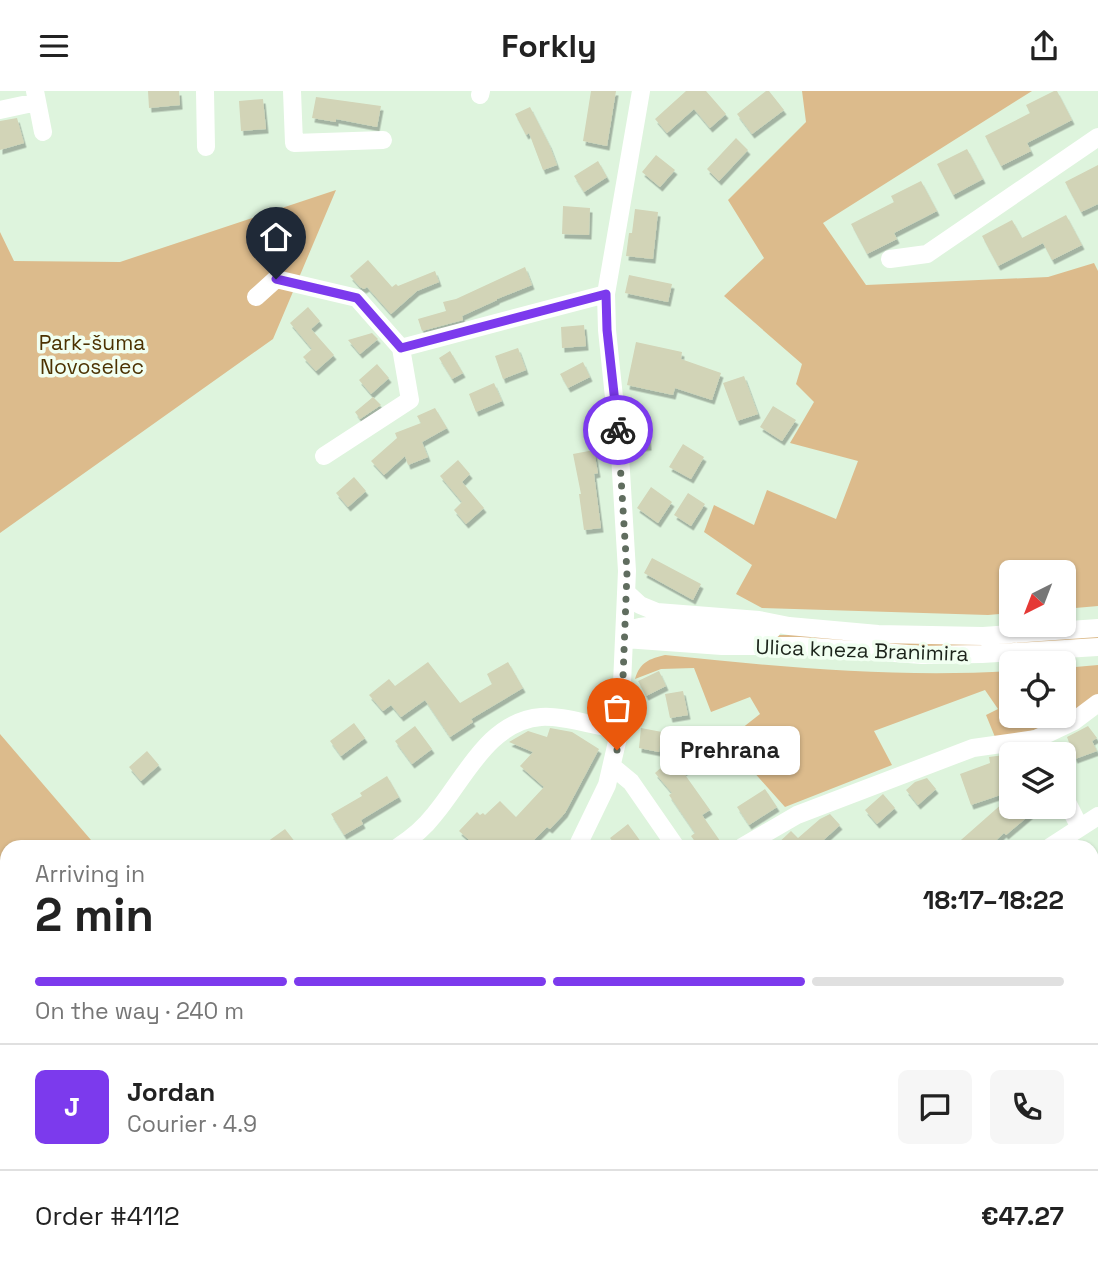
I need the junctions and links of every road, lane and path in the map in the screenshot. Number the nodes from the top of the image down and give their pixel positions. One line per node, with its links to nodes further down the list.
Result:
1 (205, 91): 9 (street)
2 (292, 91): 8 (street)
3 (641, 91): 11 (street)
4 (36, 96): 5 (street); 6 (street)
5 (0, 110)
6 (43, 132)
7 (1098, 137): 10 (street)
8 (383, 140)
9 (206, 147)
10 (890, 259)
11 (606, 294): 13 (street); 15 (street)
12 (256, 297): 13 (street)
13 (401, 348): 14 (street)
14 (324, 456)
15 (626, 592): 16 (street, Ulica kneza Branimira); 18 (street)
16 (789, 626): 17 (street, Ulica kneza Branimira); 18 (street, Ulica kneza Branimira)
17 (1098, 628)
18 (625, 635): 19 (street, Ulica kneza Branimira); 21 (street)
19 (1098, 647)
20 (1098, 703): 22 (street)
21 (620, 729): 24 (street); 28 (street)
22 (1045, 742)
23 (999, 747): 31 (street)
24 (613, 767): 29 (street); 30 (street)
25 (1098, 816): 27 (street)
26 (1076, 819): 27 (street)
27 (1079, 826): 32 (street)
28 (408, 840)
29 (580, 840)
30 (671, 840)
31 (755, 840)
32 (1060, 840)

